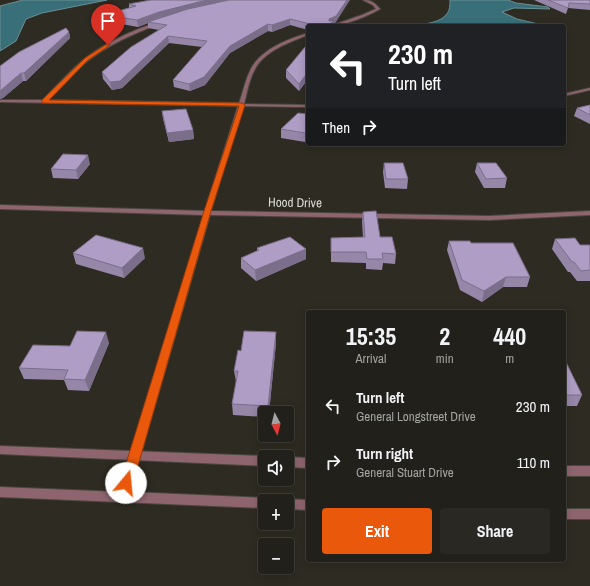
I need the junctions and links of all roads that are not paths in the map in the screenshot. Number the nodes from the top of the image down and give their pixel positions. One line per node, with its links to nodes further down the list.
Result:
1 (365, 0): 3 (street)
2 (163, 21): 8 (street)
3 (338, 24)
4 (306, 35): 9 (street)
5 (590, 89): 6 (street)
6 (566, 95)
7 (0, 100): 8 (street)
8 (44, 102): 9 (street)
9 (242, 105): 10 (street); 12 (street)
10 (306, 106)
11 (0, 207): 12 (street, Hood Drive)
12 (208, 211): 13 (street, Hood Drive); 15 (street)
13 (590, 213)
14 (0, 450): 15 (street)
15 (135, 456): 16 (street); 22 (street)
16 (258, 461)
17 (294, 462): 18 (street)
18 (306, 463)
19 (566, 471): 20 (street)
20 (590, 471)
21 (0, 492): 22 (street)
22 (122, 496): 23 (street)
23 (258, 503)
24 (294, 504): 25 (street)
25 (306, 505)
26 (566, 514): 27 (street)
27 (590, 514)

